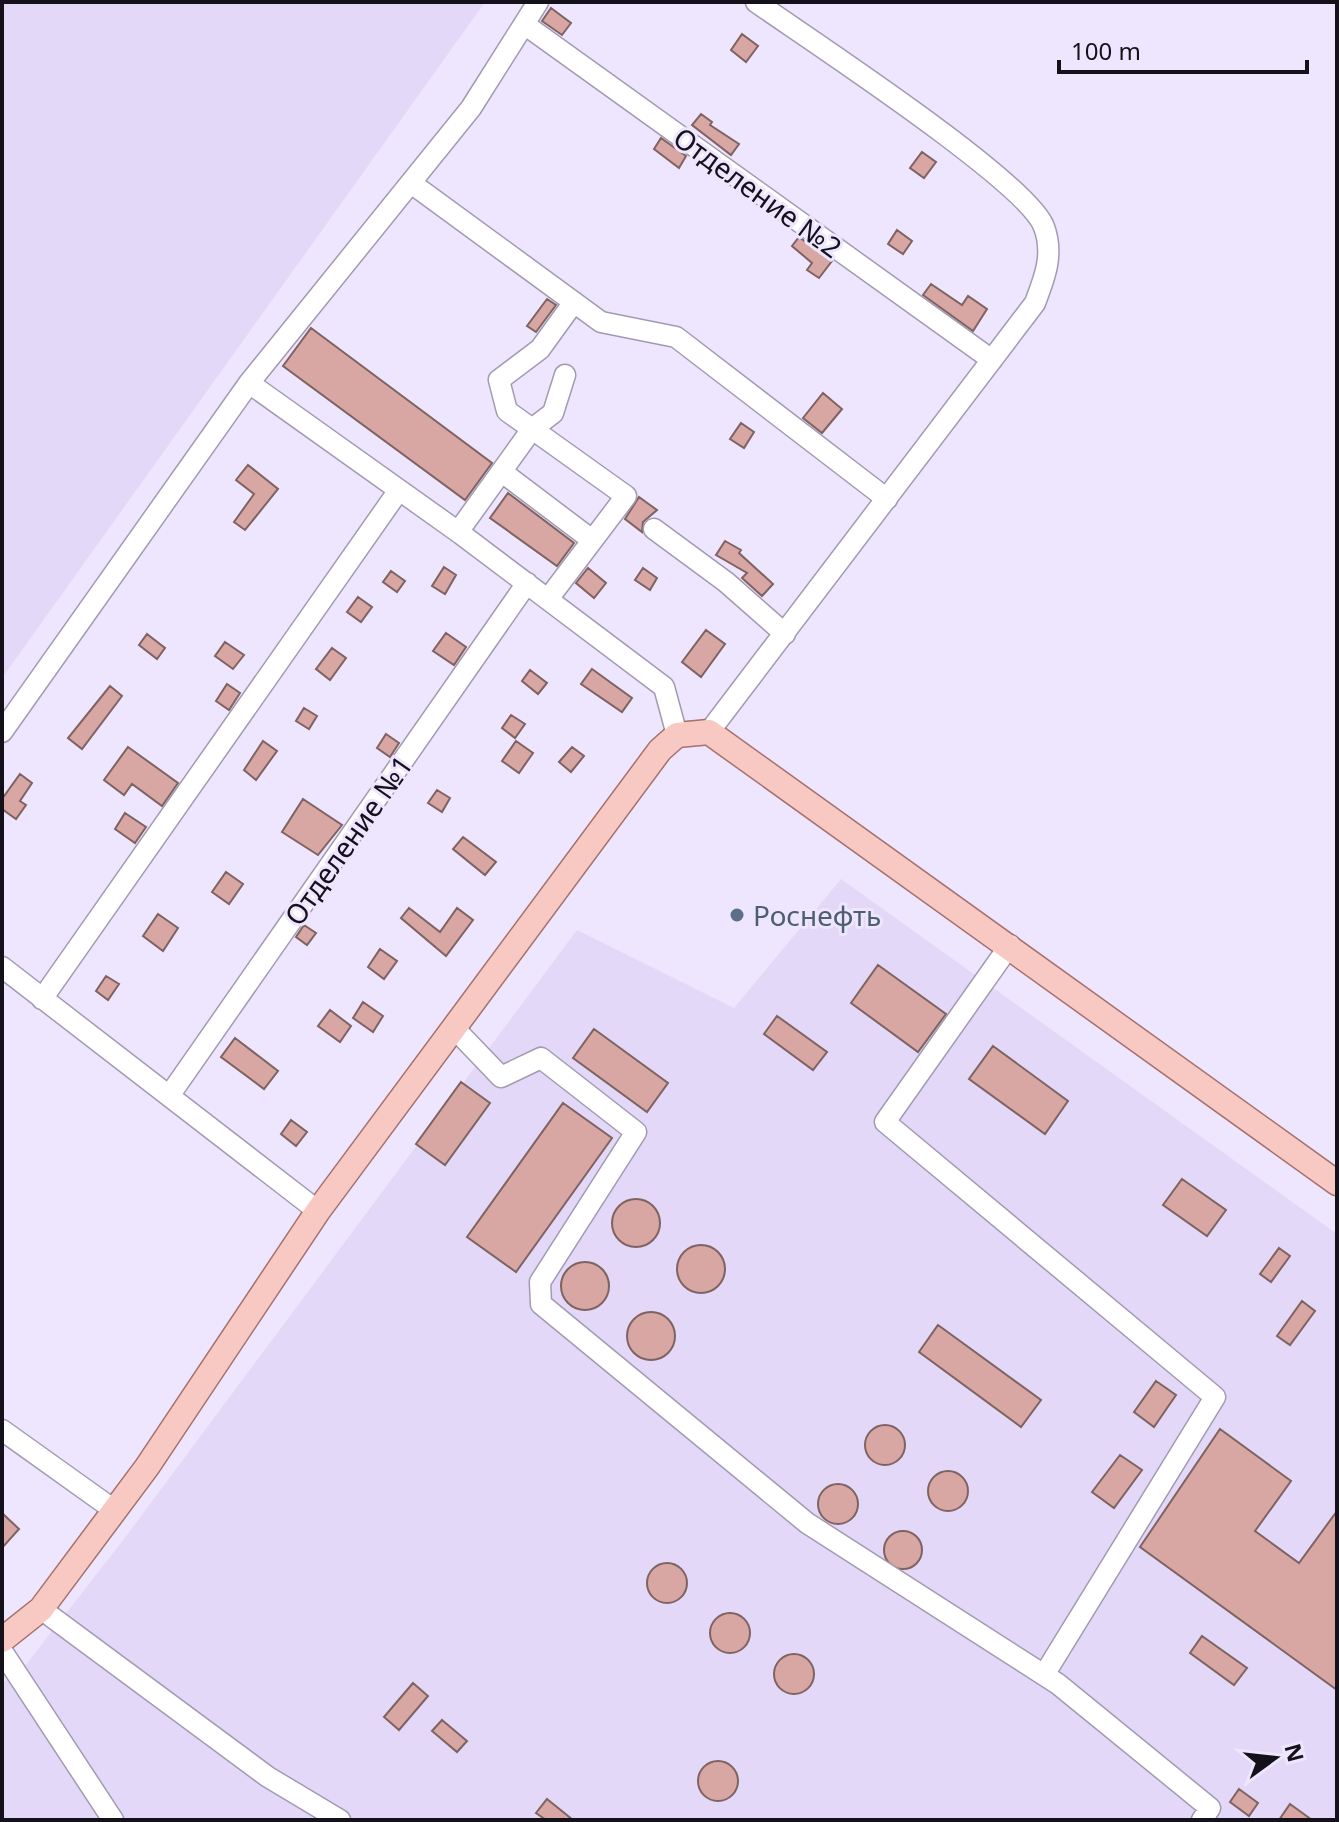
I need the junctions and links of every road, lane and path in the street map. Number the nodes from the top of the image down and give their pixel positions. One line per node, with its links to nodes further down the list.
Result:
1 (538, 2): 3 (street)
2 (756, 2): 6 (street)
3 (524, 24): 4 (street); 6 (street, Отделение №2)
4 (411, 183): 5 (street); 8 (street)
5 (574, 302): 9 (street); 12 (street)
6 (992, 360): 12 (street)
7 (565, 375): 9 (street)
8 (249, 383): 11 (street); 19 (street)
9 (532, 429): 10 (street); 15 (street)
10 (502, 472): 14 (street); 15 (street)
11 (399, 490): 14 (street); 24 (street)
12 (887, 499): 18 (street)
13 (654, 529): 18 (street)
14 (458, 532): 16 (street)
15 (592, 540): 17 (street)
16 (527, 583): 17 (street); 26 (street, Отделение №1)
17 (548, 599): 21 (street)
18 (785, 634): 20 (street)
19 (2, 732)
20 (709, 732): 21 (main road); 22 (main road)
21 (677, 735): 25 (main road)
22 (1010, 945): 27 (main road); 34 (street)
23 (2, 967): 24 (street)
24 (42, 999): 26 (street)
25 (454, 1028): 28 (main road); 34 (street)
26 (169, 1096): 28 (street)
27 (1337, 1183)
28 (318, 1211): 30 (main road)
29 (2, 1430): 30 (street)
30 (114, 1510): 31 (main road)
31 (41, 1609): 32 (main road); 36 (street)
32 (2, 1640)
33 (2, 1651): 35 (street)
34 (1044, 1675): 37 (street)
35 (113, 1820)
36 (340, 1820)
37 (1202, 1820)

